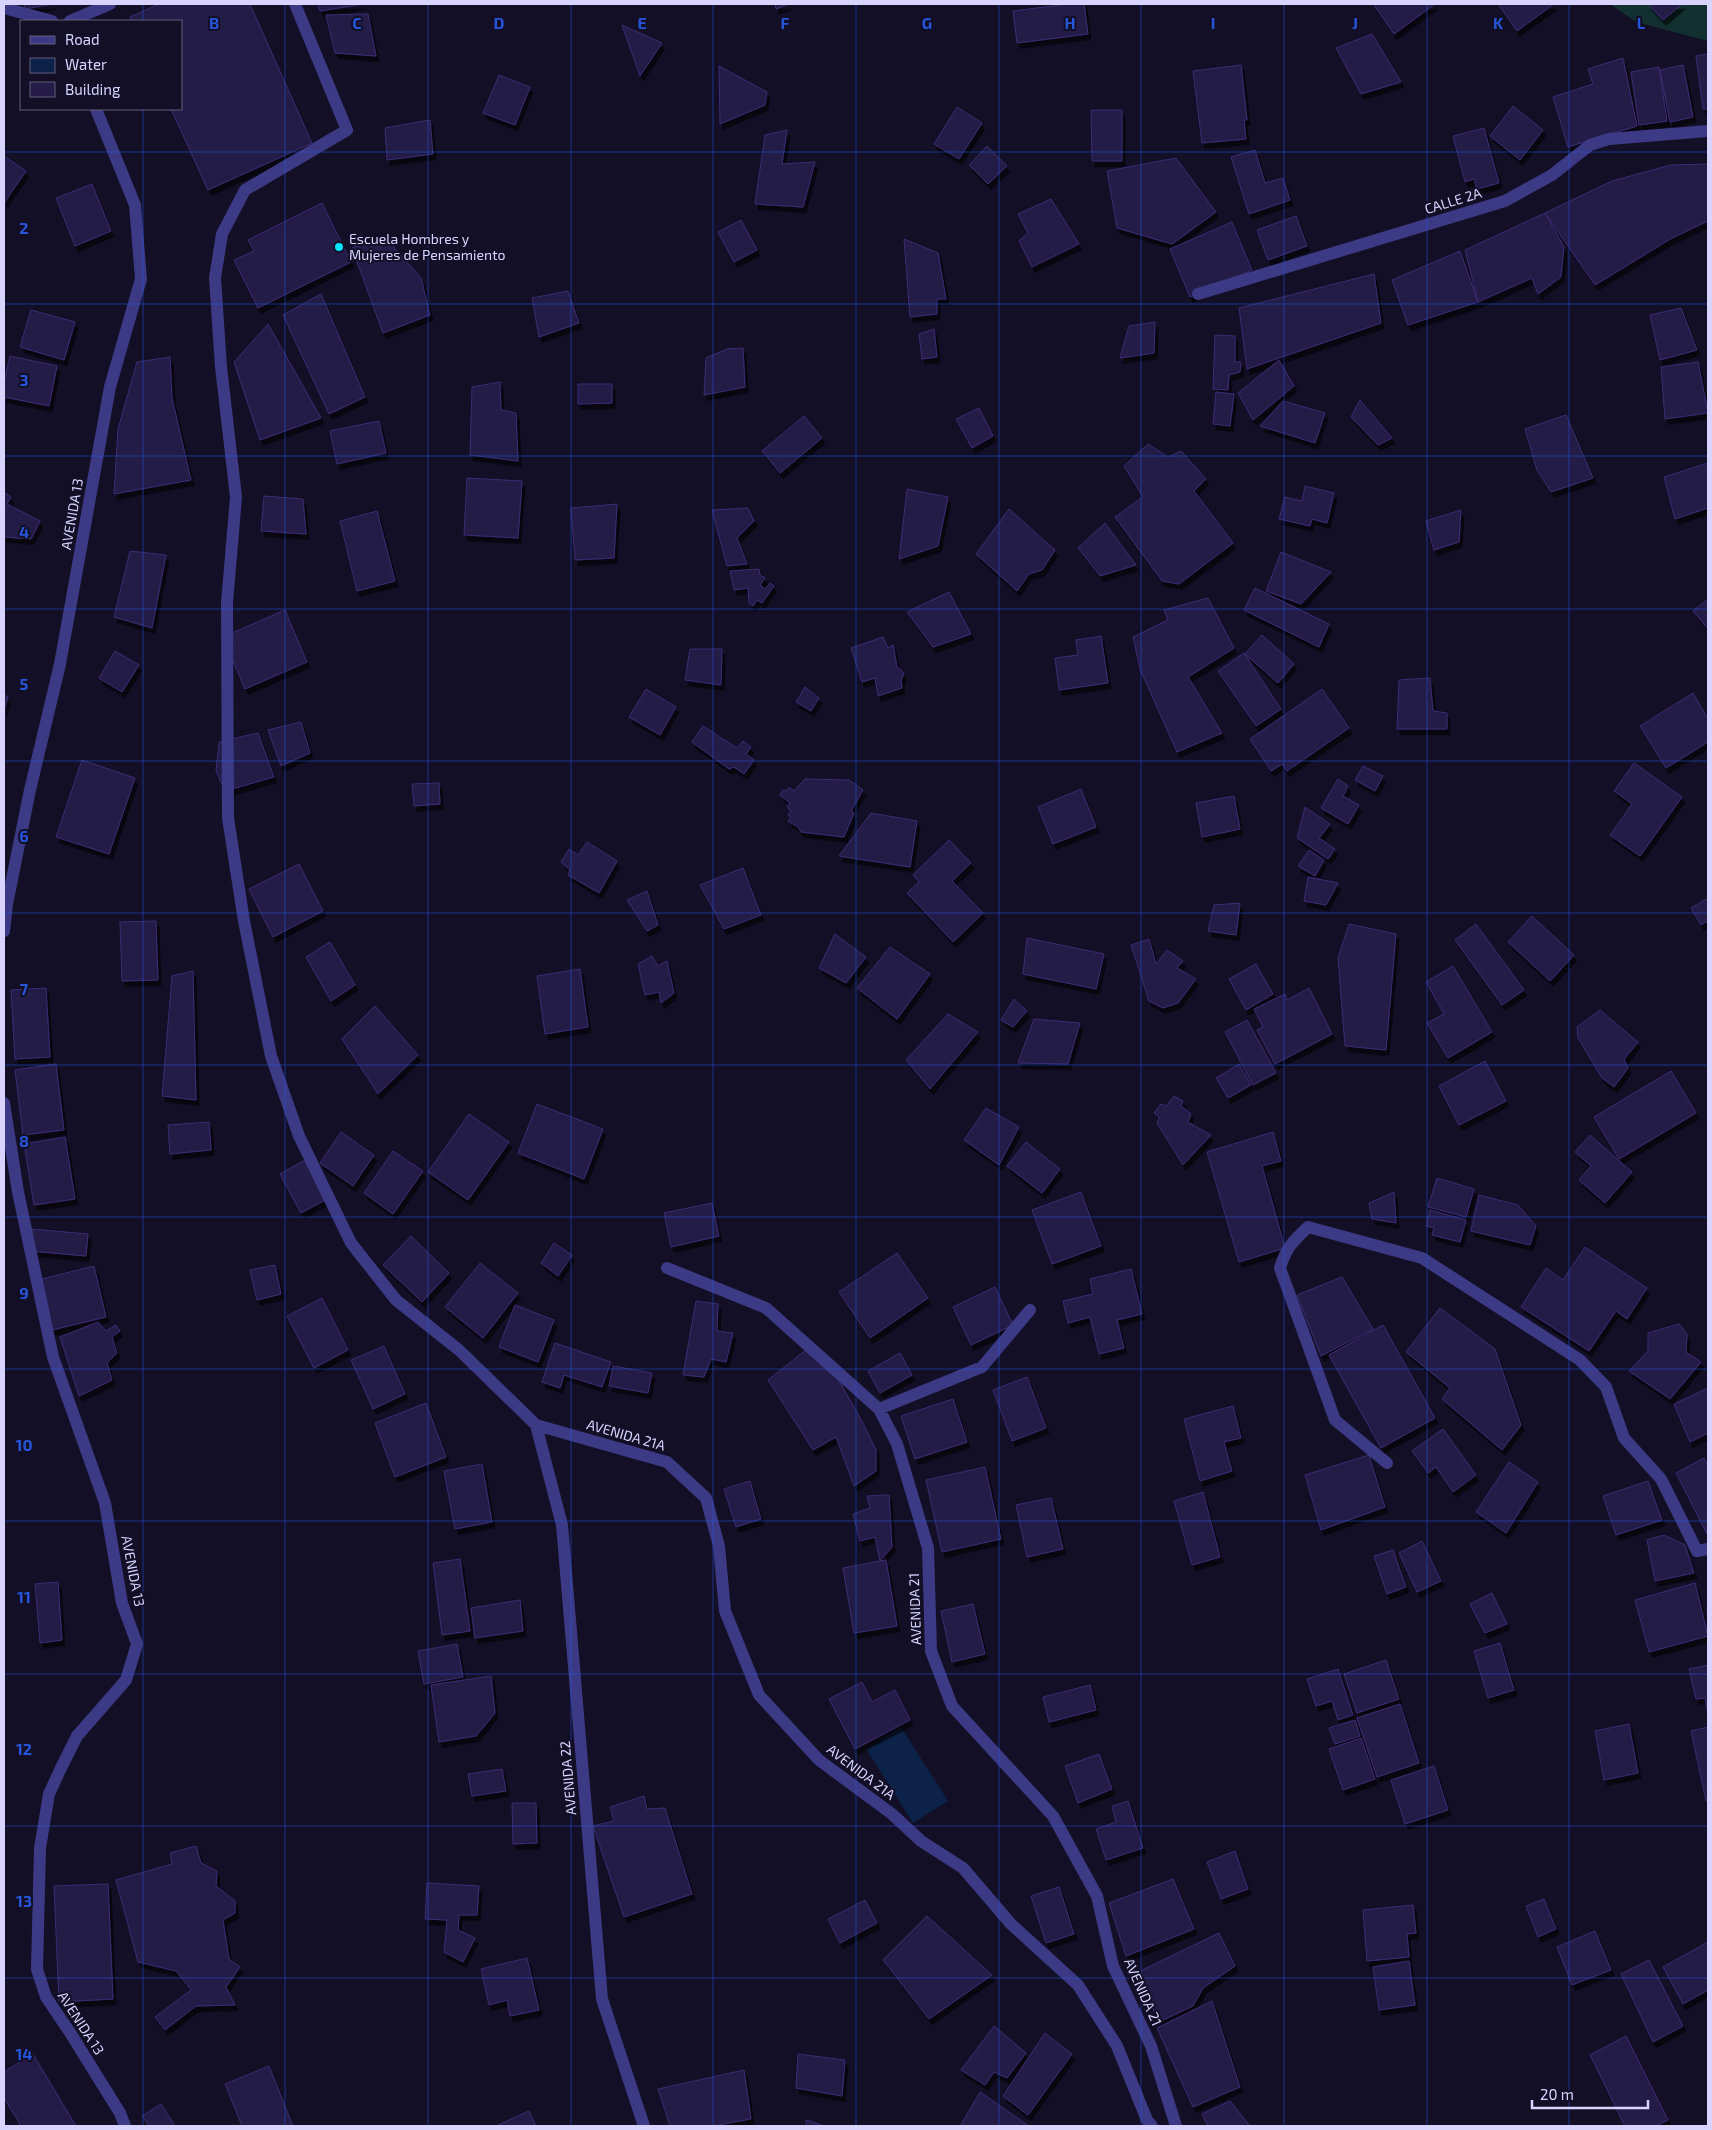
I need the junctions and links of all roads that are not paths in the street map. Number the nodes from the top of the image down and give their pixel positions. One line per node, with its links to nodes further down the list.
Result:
1 (110, 4): 5 (street)
2 (295, 4): 14 (street)
3 (4, 8): 4 (street)
4 (48, 20)
5 (72, 20)
6 (96, 110): 9 (street, AVENIDA 13)
7 (1708, 131): 8 (street, CALLE 2A)
8 (1198, 294)
9 (4, 931)
10 (4, 1103): 17 (street, AVENIDA 13)
11 (667, 1268): 13 (street, AVENIDA 21)
12 (1030, 1310): 13 (street)
13 (878, 1409): 20 (street, AVENIDA 21)
14 (536, 1425): 18 (street, AVENIDA 22); 19 (street, AVENIDA 21A)
15 (1387, 1463): 16 (street)
16 (1708, 1549)
17 (125, 2126)
18 (644, 2126)
19 (1152, 2126)
20 (1176, 2126)

